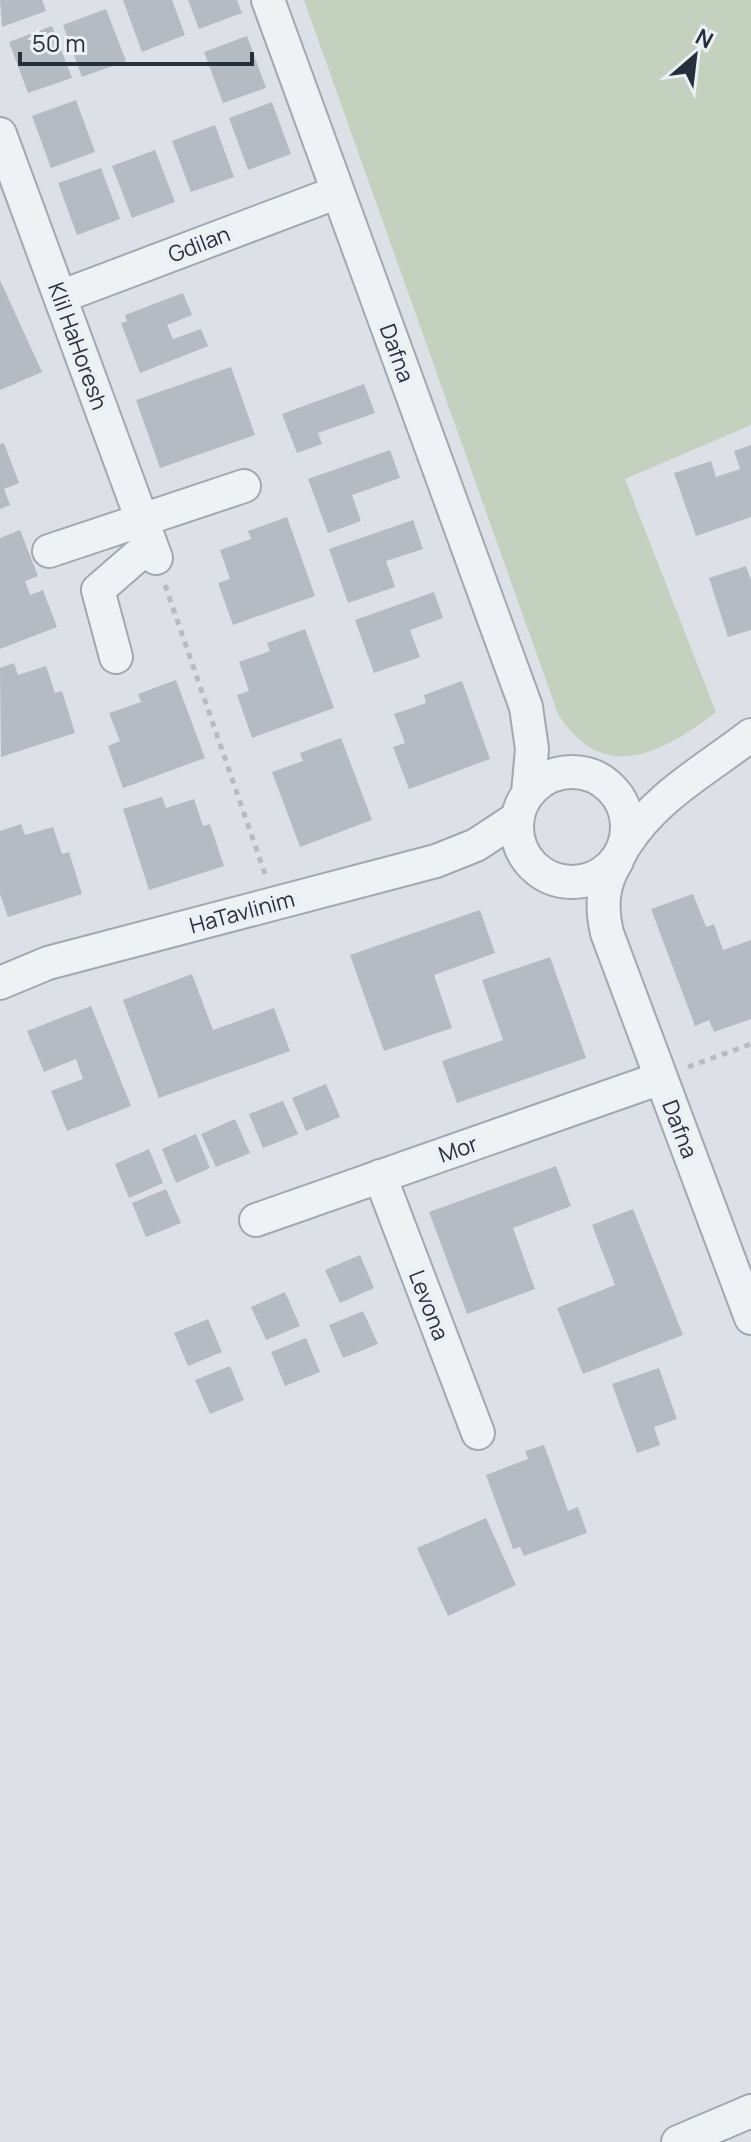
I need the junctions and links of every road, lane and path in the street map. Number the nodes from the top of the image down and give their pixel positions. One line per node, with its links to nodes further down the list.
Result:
1 (268, 0): 3 (street, Dafna)
2 (0, 134): 4 (street, Klil HaHoresh)
3 (338, 192): 4 (street, Gdilan); 9 (street, Dafna)
4 (60, 297): 6 (street, Klil HaHoresh)
5 (244, 486): 6 (street)
6 (149, 540): 7 (street); 8 (street); 17 (path)
7 (49, 551)
8 (116, 657)
9 (526, 707): 12 (street, Dafna); 13 (street, Dafna)
10 (751, 735): 11 (street)
11 (694, 775): 12 (street); 14 (street)
12 (594, 778): 13 (street); 14 (street)
13 (522, 806): 15 (street, HaTavlinim); 16 (street)
14 (621, 853): 16 (street); 18 (street, Dafna)
15 (436, 861): 16 (street, HaTavlinim); 17 (street, HaTavlinim)
16 (549, 876): 18 (street, Dafna)
17 (275, 903): 20 (street, HaTavlinim)
18 (610, 940): 23 (street, Dafna)
19 (0, 963): 20 (street, HaTavlinim)
20 (48, 963): 21 (street, HaTavlinim)
21 (0, 983)
22 (751, 1044): 23 (path)
23 (661, 1078): 24 (street, Mor); 26 (street, Dafna)
24 (380, 1176): 25 (street, Mor); 27 (street, Levona)
25 (256, 1220)
26 (751, 1318)
27 (478, 1433)
28 (751, 2111): 29 (street)
29 (678, 2142)

